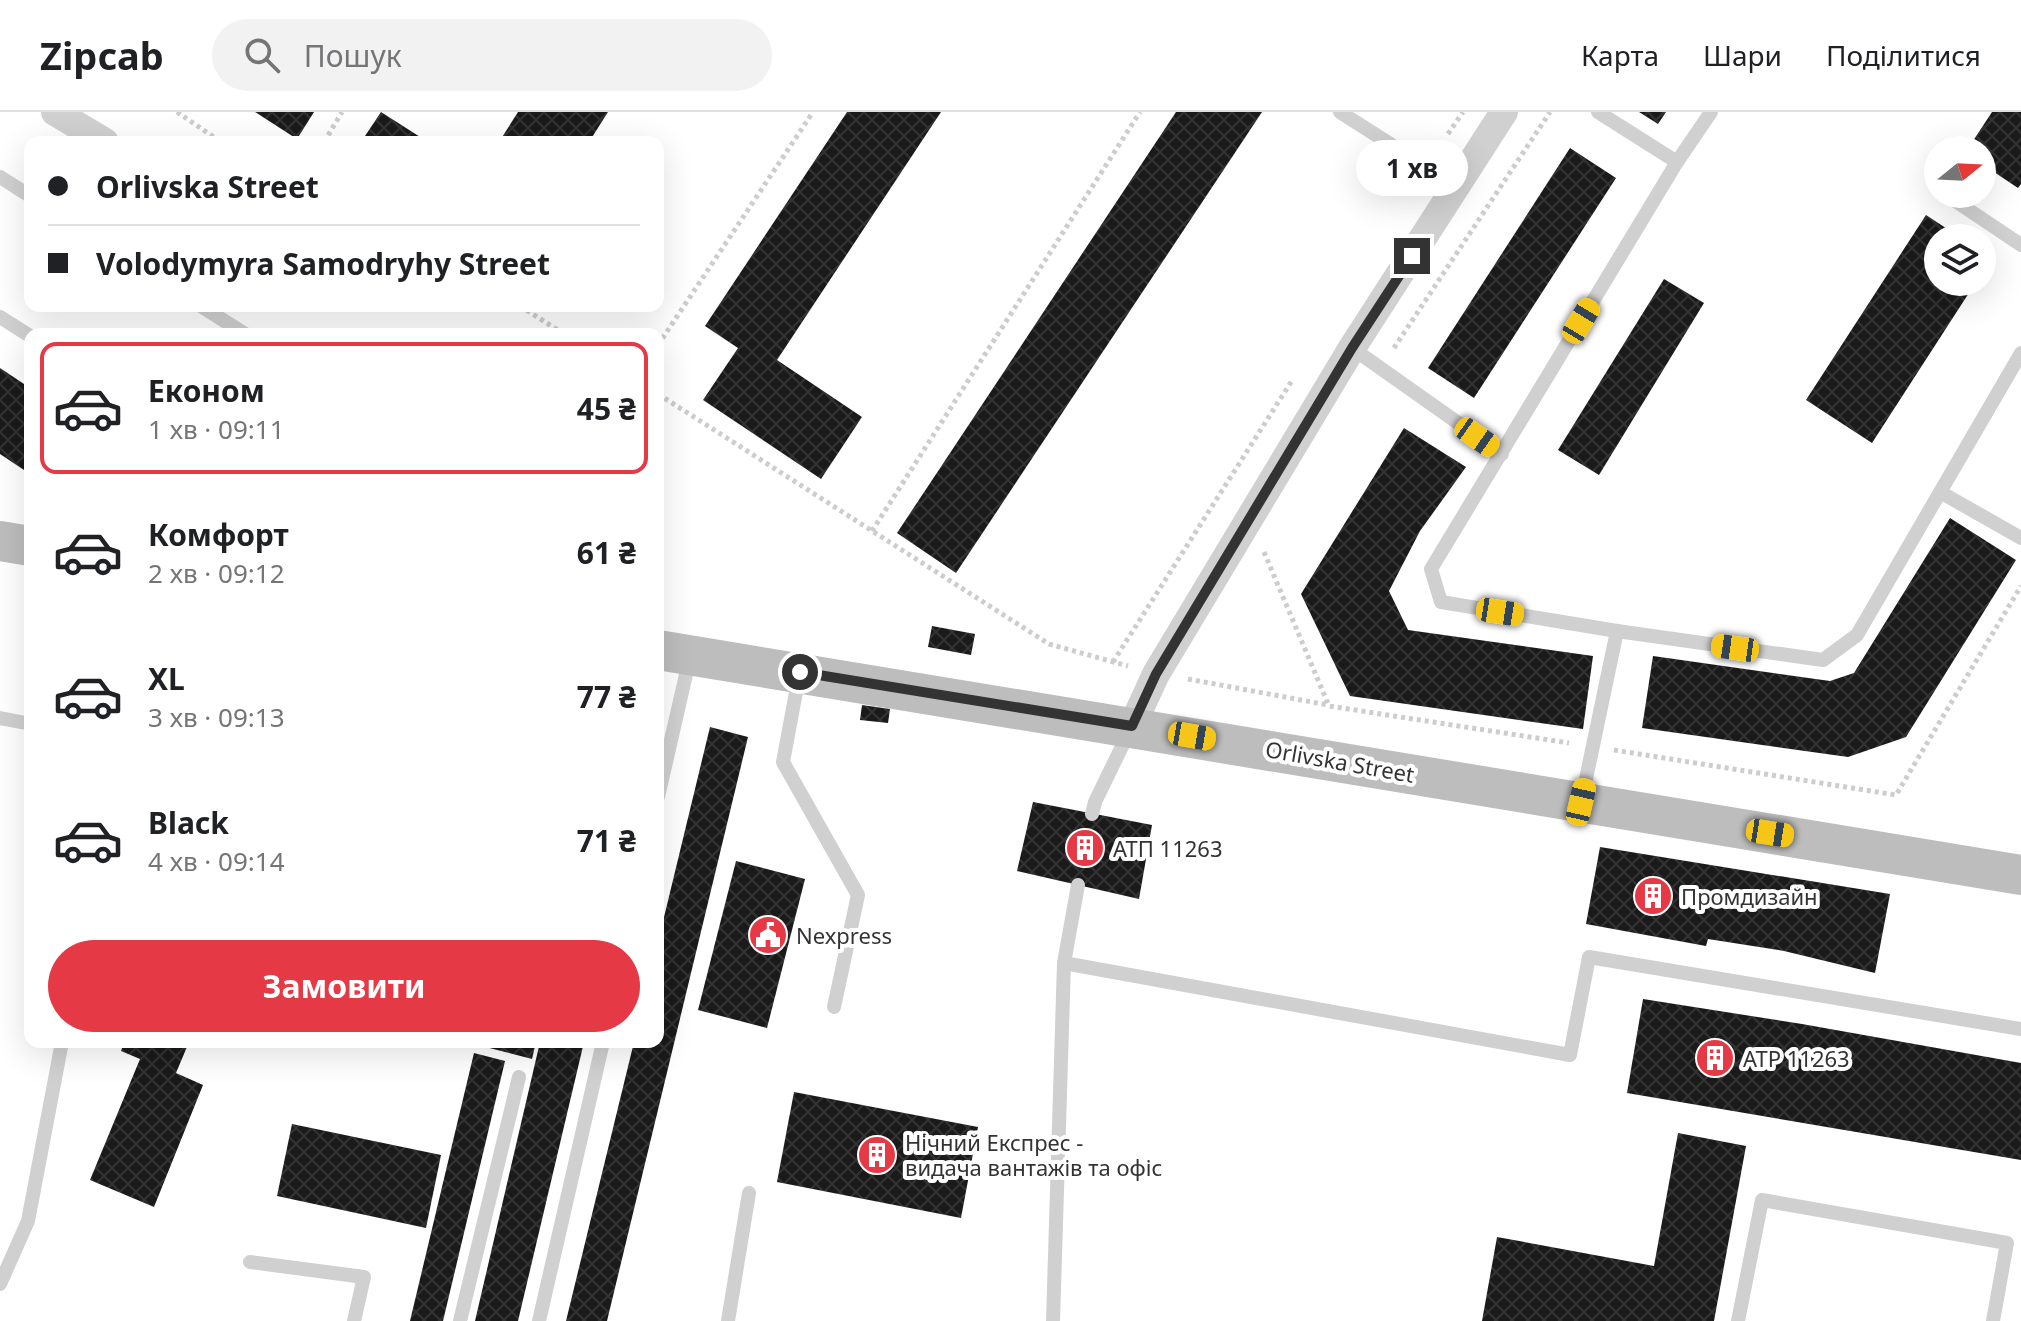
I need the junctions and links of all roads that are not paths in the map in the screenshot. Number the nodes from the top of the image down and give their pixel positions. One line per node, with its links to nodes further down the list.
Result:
1 (55, 112): 6 (street)
2 (1340, 112): 9 (lane)
3 (1504, 112): 9 (street)
4 (1598, 112): 7 (lane)
5 (1711, 112): 7 (lane)
6 (95, 136)
7 (1677, 162): 19 (lane)
8 (0, 177): 10 (lane)
9 (1456, 186): 17 (street)
10 (24, 192)
11 (1967, 208): 12 (lane)
12 (2021, 243)
13 (210, 312): 15 (lane)
14 (0, 317): 16 (lane)
15 (236, 328)
16 (24, 332)
17 (1352, 348): 19 (lane); 29 (street)
18 (2021, 353): 20 (lane)
19 (1502, 454): 24 (lane)
20 (1940, 492): 21 (lane); 24 (lane)
21 (2021, 538)
22 (0, 541): 23 (street)
23 (24, 545)
24 (1617, 631): 31 (lane)
25 (674, 652): 26 (street, Orlivska Street); 30 (lane)
26 (800, 672): 29 (street, Orlivska Street); 36 (lane)
27 (0, 718): 28 (lane)
28 (24, 723)
29 (1132, 726): 31 (street, Orlivska Street); 32 (lane)
30 (664, 743)
31 (1581, 802): 33 (street, Orlivska Street)
32 (1092, 814)
33 (2021, 875)
34 (1078, 885): 35 (lane)
35 (1064, 963): 37 (lane); 48 (lane)
36 (834, 1007)
37 (2021, 1029)
38 (61, 1048): 43 (lane)
39 (602, 1048): 46 (lane)
40 (519, 1077): 45 (lane)
41 (749, 1193): 47 (lane)
42 (250, 1262): 44 (lane)
43 (0, 1284)
44 (354, 1321)
45 (460, 1321)
46 (539, 1321)
47 (728, 1321)
48 (1053, 1321)
49 (1738, 1321): 50 (lane)
50 (1993, 1321)

